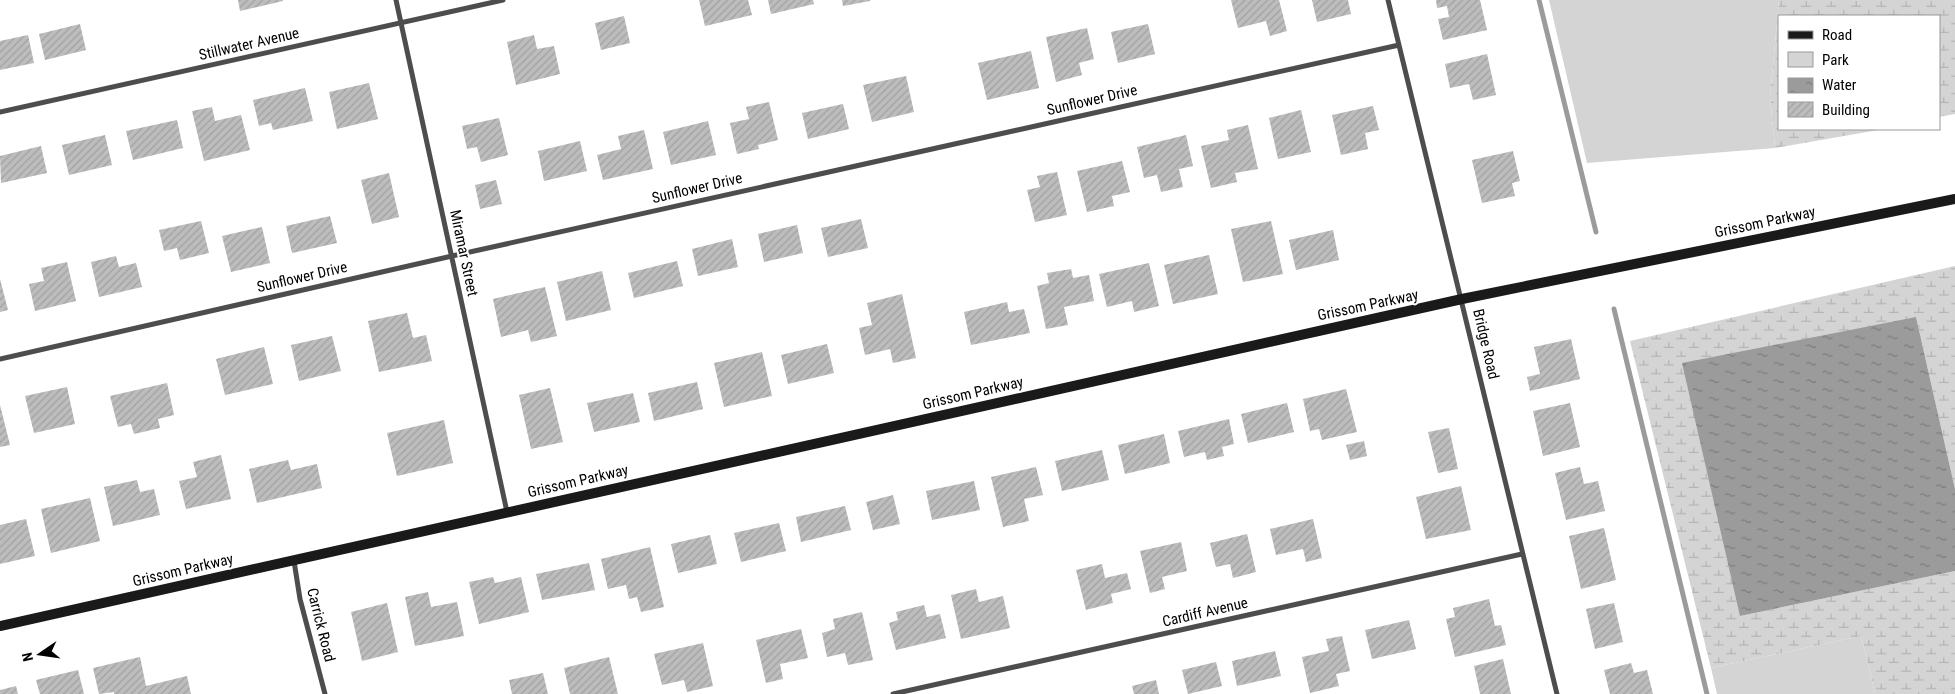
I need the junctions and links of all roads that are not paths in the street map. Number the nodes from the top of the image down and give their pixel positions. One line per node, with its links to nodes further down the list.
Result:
1 (396, 0): 4 (street, Miramar Street)
2 (503, 0): 4 (street, Stillwater Avenue)
3 (1388, 0): 5 (street, Bridge Road)
4 (401, 23): 6 (street, Stillwater Avenue); 8 (street, Miramar Street)
5 (1400, 45): 8 (street, Sunflower Drive); 9 (street, Bridge Road)
6 (0, 112)
7 (1955, 199): 9 (main road, Grissom Parkway)
8 (452, 256): 10 (street, Sunflower Drive); 11 (street, Miramar Street)
9 (1462, 299): 11 (main road, Grissom Parkway); 12 (street, Bridge Road)
10 (0, 358)
11 (507, 512): 13 (main road, Grissom Parkway)
12 (1522, 554): 16 (street, Cardiff Avenue); 17 (street, Bridge Road)
13 (294, 561): 14 (main road, Grissom Parkway); 15 (street, Carrick Road)
14 (0, 626)
15 (325, 694)
16 (892, 694)
17 (1557, 694)

